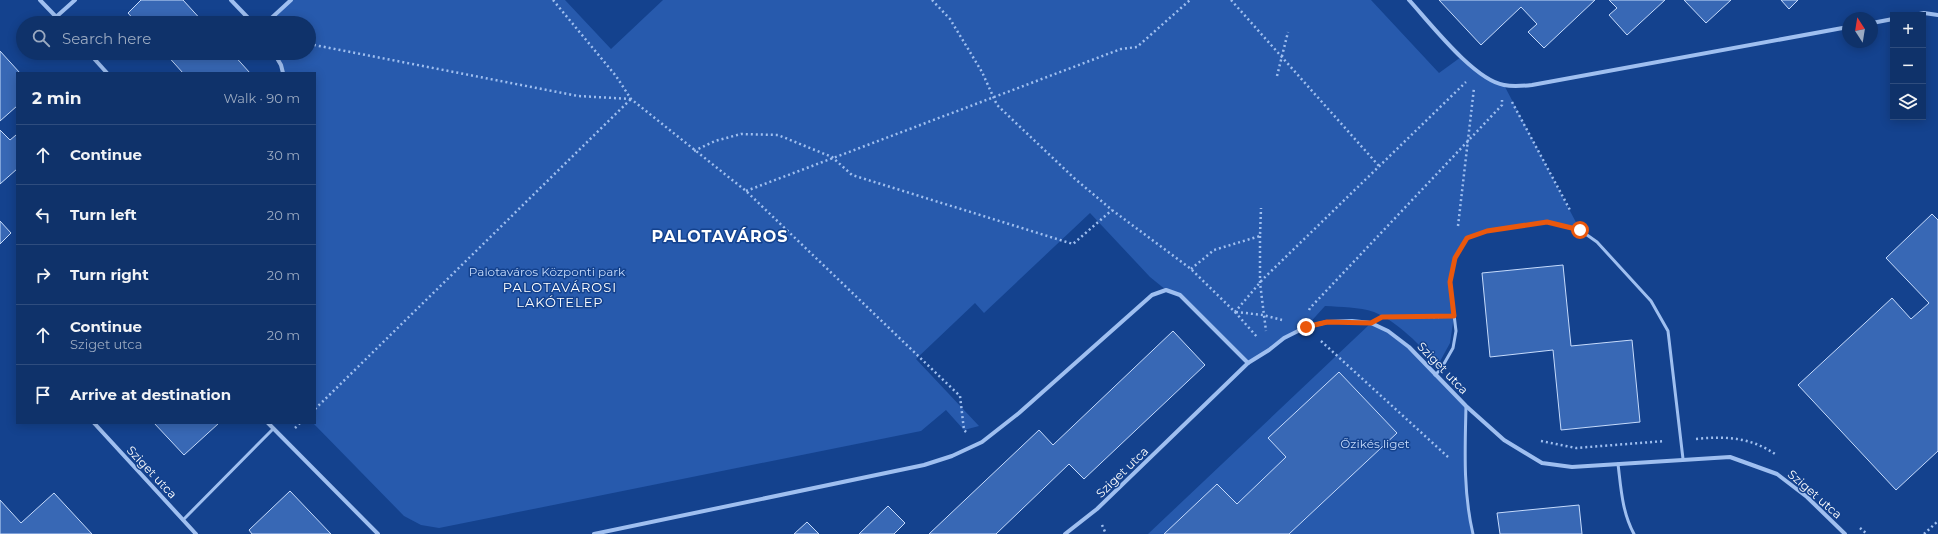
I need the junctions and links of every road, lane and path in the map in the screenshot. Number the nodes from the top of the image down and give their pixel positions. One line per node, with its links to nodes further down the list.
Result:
1 (40, 0): 12 (street)
2 (75, 0): 13 (street)
3 (230, 0): 14 (street)
4 (290, 0): 15 (street)
5 (553, 0): 31 (path)
6 (932, 0): 30 (path)
7 (1190, 0): 30 (path)
8 (1231, 0): 21 (path)
9 (1409, 0): 29 (street)
10 (1926, 13): 11 (street)
11 (1938, 15)
12 (55, 16)
13 (57, 16)
14 (246, 16)
15 (273, 16)
16 (1890, 20): 17 (street)
17 (1878, 22)
18 (1842, 28): 29 (street)
19 (1288, 32): 21 (path)
20 (316, 45): 31 (path)
21 (1282, 57): 26 (path); 35 (path)
22 (95, 60): 24 (street)
23 (278, 60): 25 (street)
24 (106, 72)
25 (283, 72)
26 (1277, 76)
27 (1470, 79): 35 (path)
28 (1474, 81): 32 (path)
29 (1504, 85): 32 (path); 40 (path)
30 (994, 96): 34 (path); 38 (path)
31 (631, 99): 33 (path); 55 (path)
32 (1468, 142): 39 (path); 45 (path)
33 (694, 151): 34 (path); 36 (path)
34 (832, 157): 36 (path); 38 (path)
35 (1379, 166): 43 (path)
36 (746, 191): 61 (path)
37 (1261, 208): 41 (path)
38 (1112, 210): 42 (path)
39 (1458, 227)
40 (1580, 230): 48 (lane); 60 (lane)
41 (1260, 236): 42 (path); 43 (path)
42 (1191, 269): 46 (path)
43 (1260, 283): 46 (path); 47 (path)
44 (1317, 307): 45 (path)
45 (1310, 308): 50 (path)
46 (1236, 312): 47 (path); 51 (path)
47 (1263, 315): 50 (path); 51 (path)
48 (1454, 316): 49 (path); 53 (lane)
49 (1371, 323): 50 (street, Sziget utca); 53 (street, Sziget utca)
50 (1306, 327): 51 (street, Sziget utca); 65 (path)
51 (1269, 350): 52 (street, Sziget utca)
52 (1248, 363): 61 (street); 72 (street, Sziget utca)
53 (1435, 375): 54 (street, Sziget utca)
54 (1466, 406): 64 (street, Sziget utca); 65 (lane)
55 (316, 407)
56 (95, 424): 66 (street, Sziget utca)
57 (269, 424): 58 (street)
58 (273, 428): 66 (lane); 70 (street)
59 (1535, 439): 60 (path)
60 (1680, 440): 62 (path); 63 (lane)
61 (982, 442): 71 (street)
62 (1780, 457)
63 (1684, 459): 64 (street, Sziget utca); 75 (street, Sziget utca)
64 (1618, 464): 74 (lane)
65 (1465, 473): 73 (lane)
66 (183, 520): 69 (street, Sziget utca)
67 (1938, 521): 77 (path)
68 (1856, 524): 76 (path)
69 (196, 534)
70 (378, 534)
71 (594, 534)
72 (1065, 534)
73 (1473, 534)
74 (1634, 534)
75 (1845, 534)
76 (1867, 534)
77 (1924, 534)

